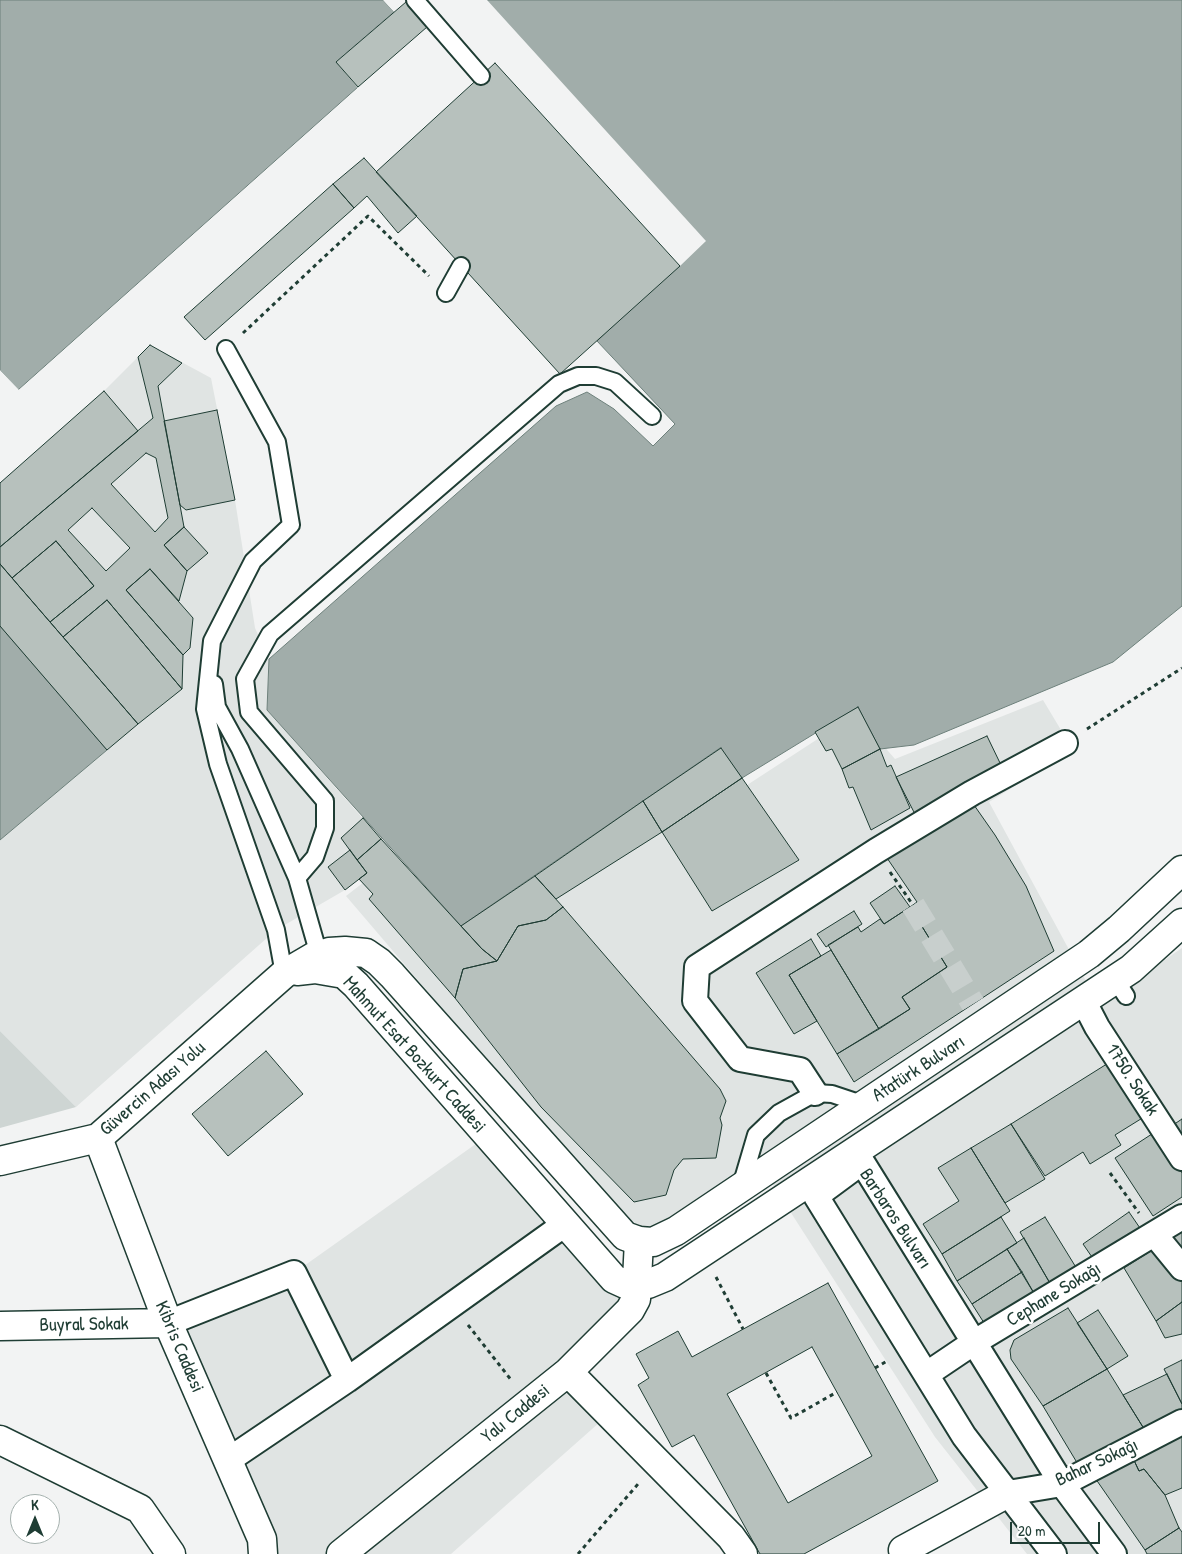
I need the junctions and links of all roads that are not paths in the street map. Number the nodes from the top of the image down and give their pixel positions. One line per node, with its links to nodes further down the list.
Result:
1 (415, 0): 2 (lane)
2 (481, 76)
3 (461, 266): 4 (lane)
4 (446, 293)
5 (226, 348): 7 (lane)
6 (652, 416): 10 (lane)
7 (210, 657): 10 (lane); 13 (lane)
8 (1065, 743): 15 (street)
9 (1182, 870): 16 (main road, Atatürk Bulvarı)
10 (297, 878): 12 (lane)
11 (1182, 923): 14 (main road, Atatürk Bulvarı)
12 (319, 955): 13 (main road, Mahmut Esat Bozkurt Caddesi); 24 (main road, Mahmut Esat Bozkurt Caddesi)
13 (284, 974): 17 (main road, Güvercin Adası Yolu); 22 (main road, Mahmut Esat Bozkurt Caddesi)
14 (1083, 1000): 18 (street, 1750. Sokak); 26 (main road, Atatürk Bulvarı)
15 (815, 1093): 16 (lane); 20 (lane)
16 (865, 1104): 20 (main road, Atatürk Bulvarı)
17 (98, 1138): 19 (main road, Güvercin Adası Yolu); 27 (main road, Kibris Caddesi)
18 (1182, 1158)
19 (0, 1160)
20 (741, 1186): 24 (main road, Atatürk Bulvarı)
21 (1182, 1217): 23 (street, Cephane Sokağı)
22 (565, 1224): 26 (main road, Mahmut Esat Bozkurt Caddesi); 32 (street)
23 (1155, 1235): 25 (street); 29 (street, Cephane Sokağı)
24 (639, 1241): 26 (main road, Yalı Caddesi)
25 (1182, 1268)
26 (638, 1284): 30 (main road, Yalı Caddesi)
27 (168, 1323): 28 (main road, Buyral Sokak); 32 (street); 35 (main road, Kibris Caddesi)
28 (0, 1326)
29 (973, 1343): 31 (street, Cephane Sokağı); 31 (street, Barbaros Bulvarı); 36 (street, Barbaros Bulvarı)
30 (568, 1372): 41 (main road, Yalı Caddesi); 42 (main road)
31 (927, 1374): 37 (street, Barbaros Bulvarı)
32 (347, 1380): 35 (street)
33 (1182, 1422): 36 (street, Bahar Sokağı)
34 (0, 1440): 39 (main road)
35 (227, 1461): 40 (main road, Kibris Caddesi)
36 (1062, 1484): 37 (street, Bahar Sokağı); 44 (street, Barbaros Bulvarı)
37 (1008, 1492): 38 (main road); 43 (street, Barbaros Bulvarı)
38 (899, 1553)
39 (171, 1554)
40 (263, 1554)
41 (341, 1554)
42 (743, 1554)
43 (1054, 1554)
44 (1114, 1554)

